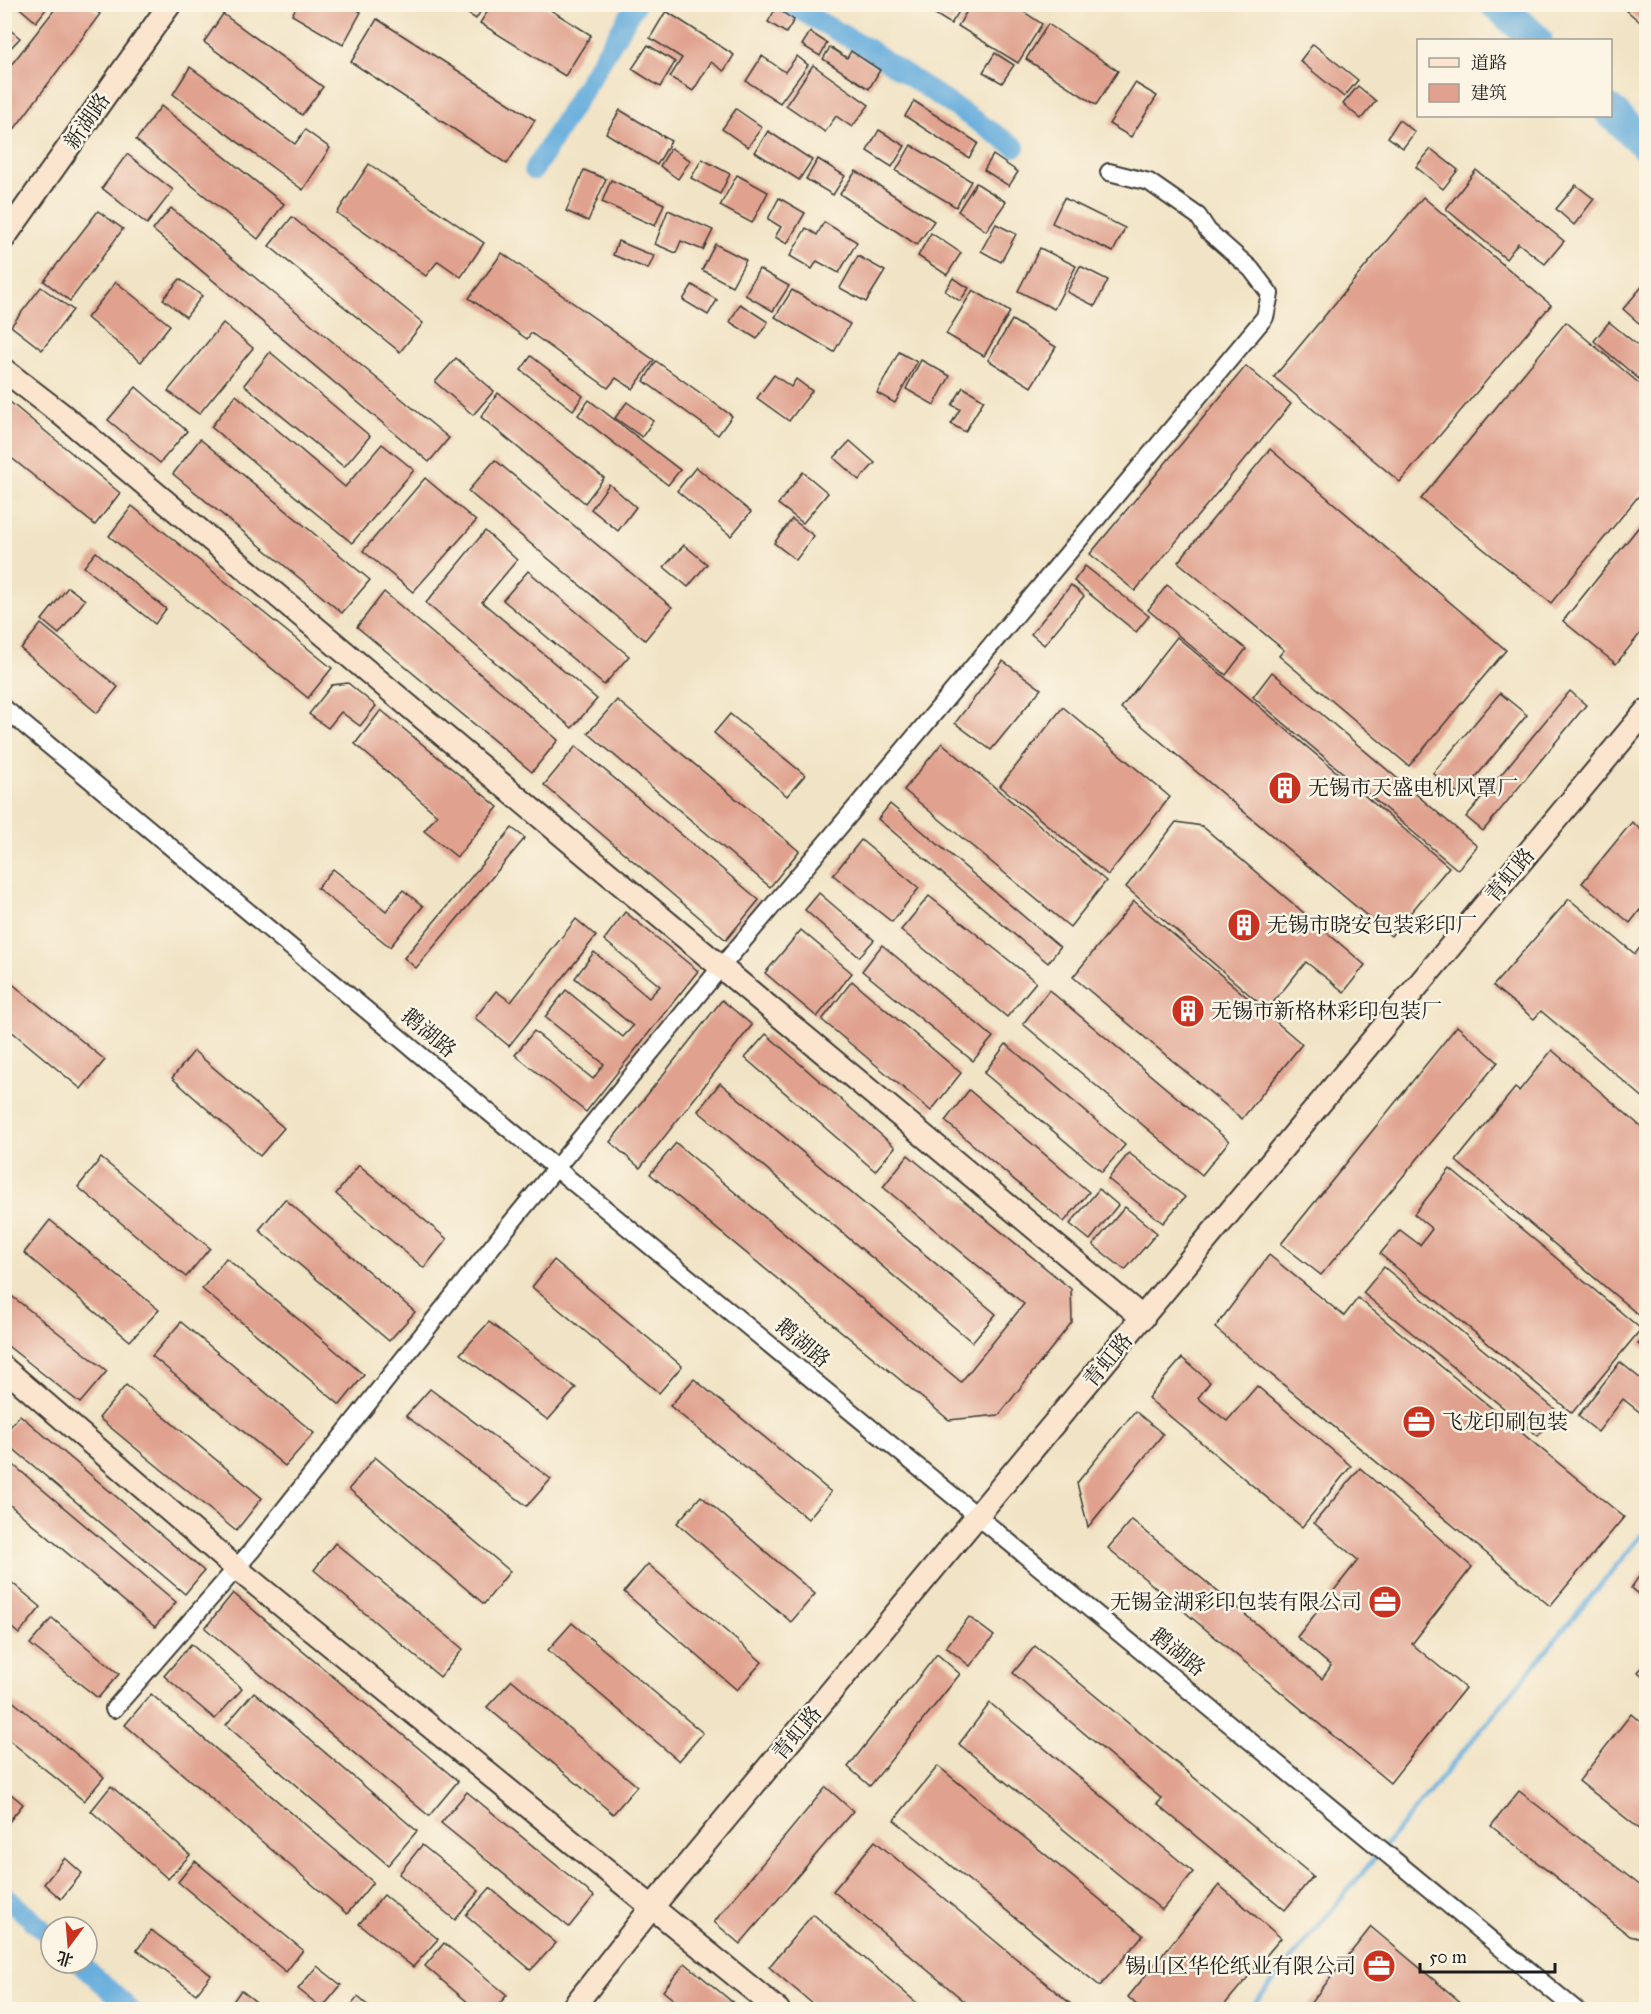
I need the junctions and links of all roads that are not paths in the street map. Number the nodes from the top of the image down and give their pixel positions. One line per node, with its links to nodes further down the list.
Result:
1 (170, 4): 3 (street, 新湖路)
2 (1109, 172): 7 (street)
3 (4, 238)
4 (4, 370): 7 (street)
5 (4, 708): 8 (street, 鹅湖路)
6 (1647, 711): 9 (street, 青虹路)
7 (721, 967): 8 (street); 9 (street)
8 (556, 1169): 11 (street, 鹅湖路); 12 (street)
9 (1143, 1318): 11 (street, 青虹路)
10 (4, 1368): 12 (street)
11 (978, 1517): 14 (street, 青虹路); 17 (street, 鹅湖路)
12 (236, 1568): 13 (street); 14 (street)
13 (114, 1709)
14 (653, 1906): 15 (street, 青虹路); 16 (street)
15 (571, 2010)
16 (778, 2010)
17 (1576, 2010)

